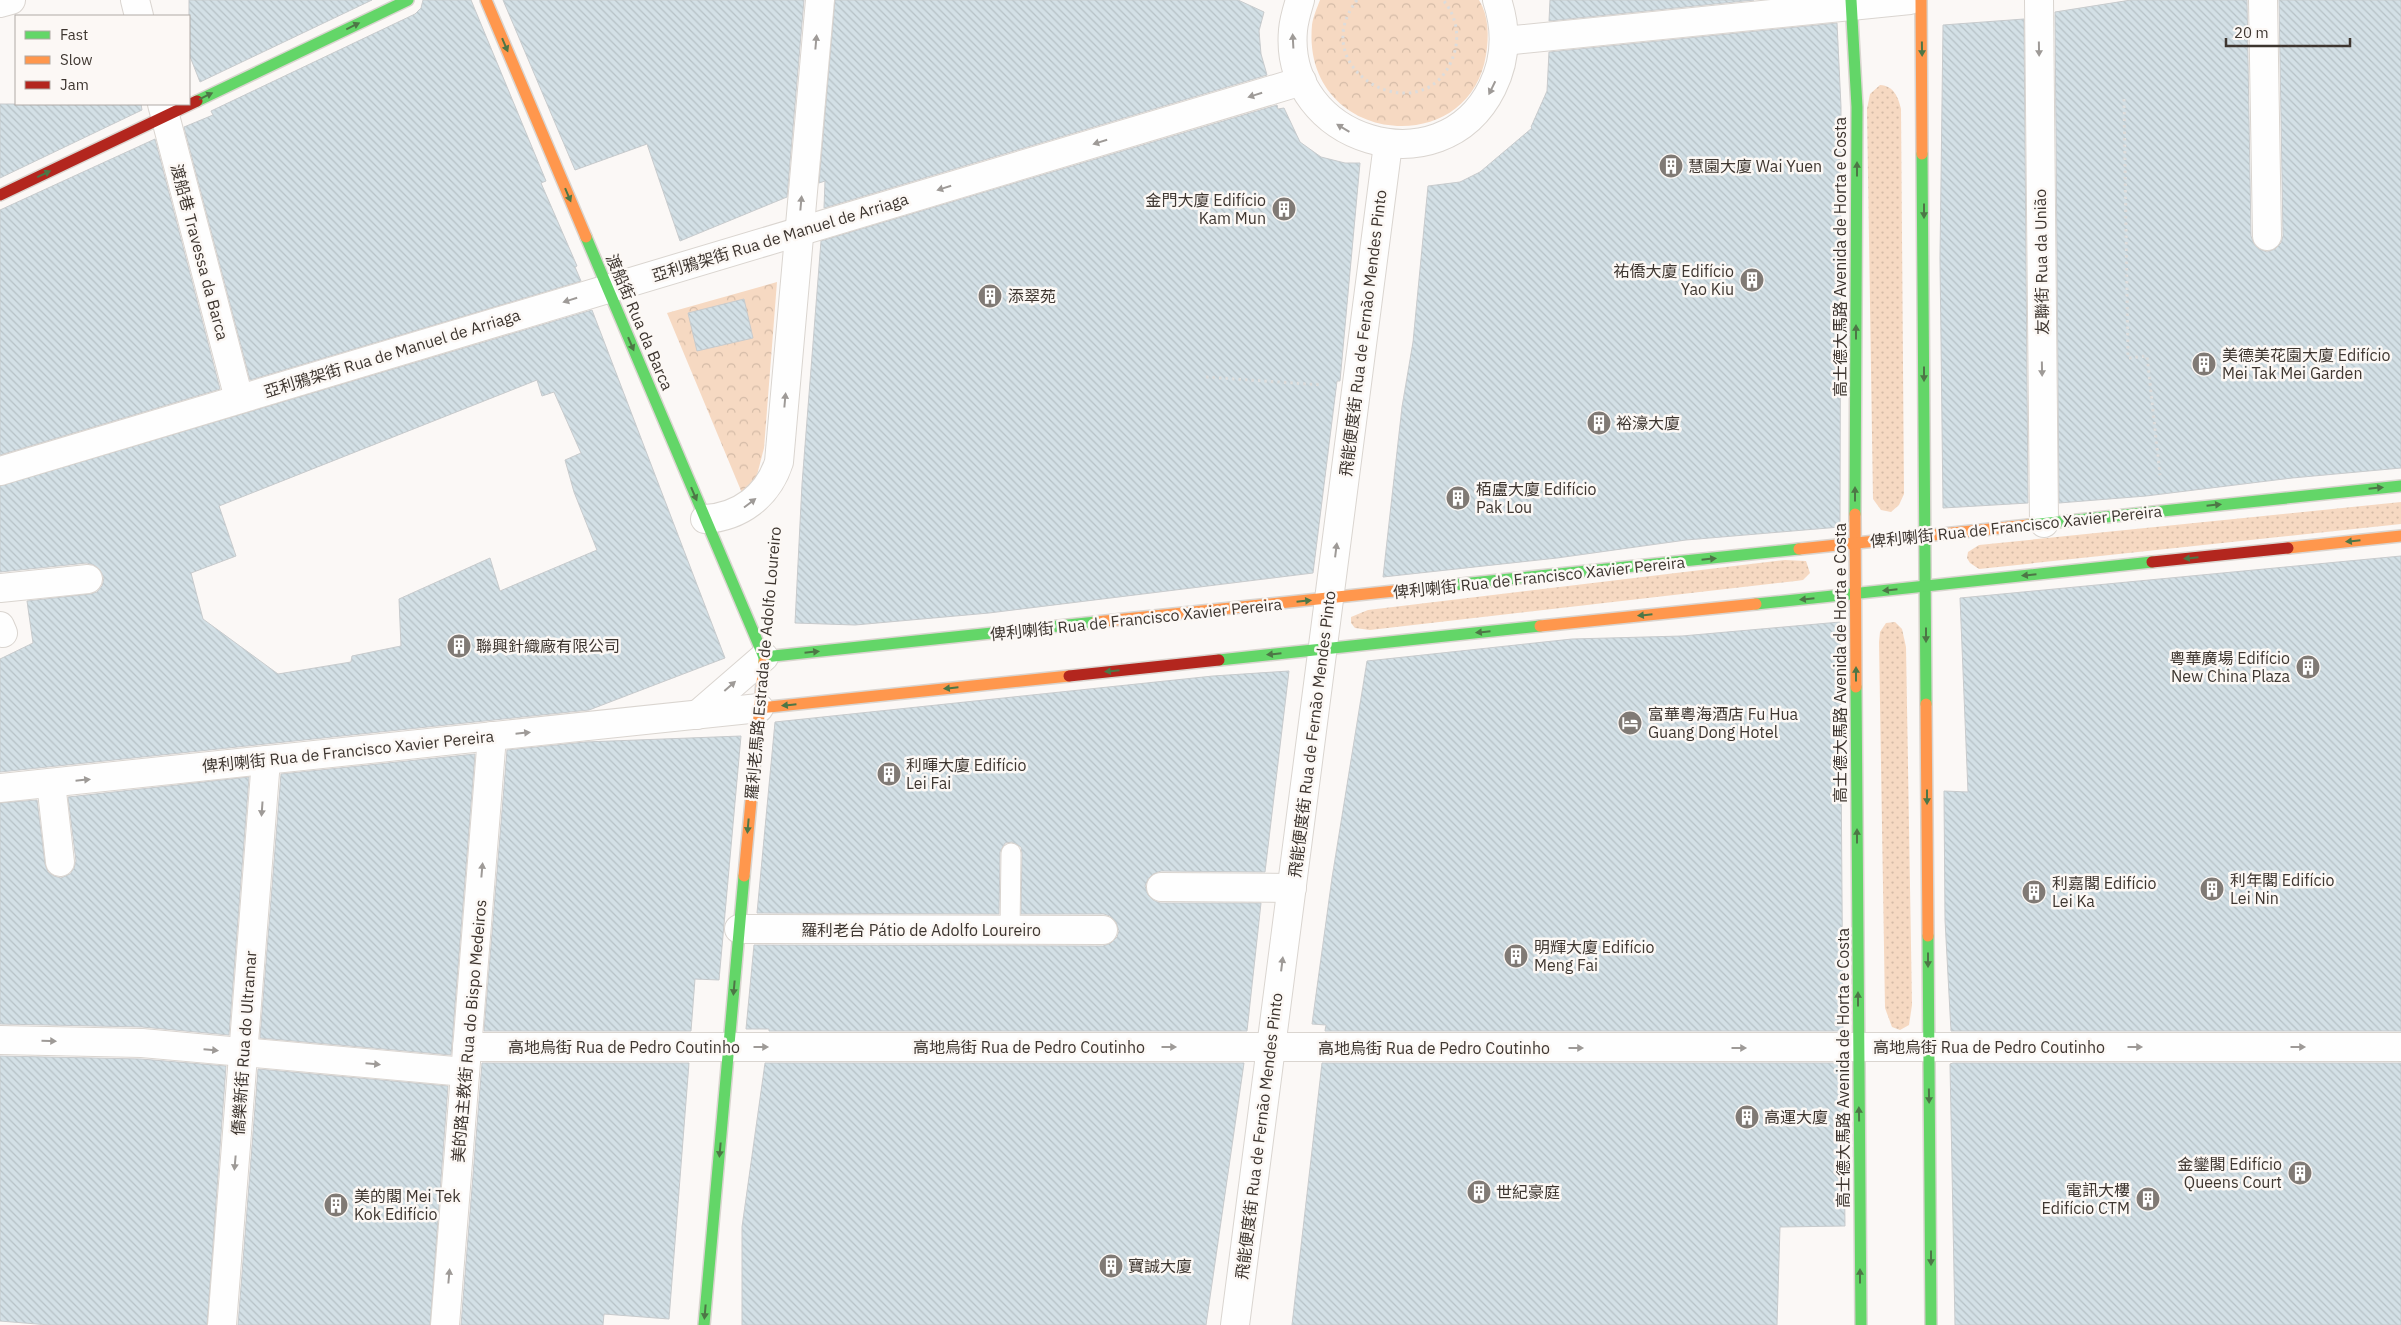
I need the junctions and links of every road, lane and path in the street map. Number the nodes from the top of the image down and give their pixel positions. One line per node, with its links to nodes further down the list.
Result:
1 (11, 0): 14 (street)
2 (135, 0): 16 (street)
3 (408, 0): 19 (street, one-way to 3)
4 (486, 0): 26 (street, 渡船街 Rua da Barca, one-way to 26)
5 (820, 0): 24 (street, one-way to 5)
6 (1357, 0): 7 (path)
7 (1443, 0)
8 (1497, 0): 17 (street)
9 (1910, 0): 15 (street)
10 (1921, 0): 36 (street, one-way to 36)
11 (2039, 0): 34 (street, 友聯街 Rua da União, one-way to 34)
12 (2262, 0): 25 (street)
13 (1294, 2): 18 (street, one-way to 13)
14 (0, 3)
15 (1851, 3): 17 (street); 38 (street, 高士德大馬路 Avenida de Horta e Costa, one-way to 15)
16 (140, 15)
17 (1504, 42): 22 (street, one-way to 22)
18 (1302, 81): 22 (street, one-way to 18); 24 (street, 亞利鴉架街 Rua de Manuel de Arriaga, one-way to 24)
19 (190, 98)
20 (2124, 98): 32 (path)
21 (164, 110): 23 (street, one-way to 21); 29 (street, 渡船巷 Travessa da Barca)
22 (1388, 144): 28 (street, 飛能便度街 Rua de Fernão Mendes Pinto)
23 (0, 195)
24 (799, 232): 26 (street, 亞利鴉架街 Rua de Manuel de Arriaga); 33 (street, one-way to 24)
25 (2266, 236)
26 (608, 289): 29 (street, 亞利鴉架街 Rua de Manuel de Arriaga, one-way to 29); 33 (street, 渡船街 Rua da Barca, one-way to 33)
27 (1206, 377): 28 (path)
28 (1355, 388): 44 (street, 飛能便度街 Rua de Fernão Mendes Pinto, one-way to 28)
29 (239, 399): 30 (street, 亞利鴉架街 Rua de Manuel de Arriaga)
30 (0, 471)
31 (2401, 486): 32 (street, 俾利喇街 Rua de Francisco Xavier Pereira, one-way to 31)
32 (2164, 511): 34 (street, 俾利喇街 Rua de Francisco Xavier Pereira)
33 (705, 520): 46 (street, 渡船街 Rua da Barca)
34 (2044, 523): 36 (street, 俾利喇街 Rua de Francisco Xavier Pereira)
35 (775, 528): 42 (path, 羅利老馬路 Estrada de Adolfo Loureiro)
36 (1925, 536): 38 (street, 俾利喇街 Rua de Francisco Xavier Pereira); 40 (street)
37 (2401, 536): 40 (street, 俾利喇街 Rua de Francisco Xavier Pereira, one-way to 40)
38 (1855, 543): 43 (street, 高士德大馬路 Avenida de Horta e Costa); 44 (street, 俾利喇街 Rua de Francisco Xavier Pereira, one-way to 38)
39 (88, 579): 41 (street)
40 (1925, 586): 43 (street, 俾利喇街 Rua de Francisco Xavier Pereira, one-way to 43); 62 (street, one-way to 62)
41 (0, 588)
42 (770, 588)
43 (1855, 594): 45 (street, 俾利喇街 Rua de Francisco Xavier Pereira, one-way to 45); 65 (street, 高士德大馬路 Avenida de Horta e Costa, one-way to 43)
44 (1330, 598): 45 (street, 飛能便度街 Rua de Fernão Mendes Pinto); 46 (street, 俾利喇街 Rua de Francisco Xavier Pereira, one-way to 44)
45 (1323, 650): 47 (street, 俾利喇街 Rua de Francisco Xavier Pereira, one-way to 47); 56 (street, 飛能便度街 Rua de Fernão Mendes Pinto)
46 (764, 657): 47 (street, 羅利老馬路 Estrada de Adolfo Loureiro); 48 (street, one-way to 46)
47 (759, 708): 48 (street, 俾利喇街 Rua de Francisco Xavier Pereira); 57 (street, 羅利老馬路 Estrada de Adolfo Loureiro, one-way to 57)
48 (697, 715): 49 (street, 俾利喇街 Rua de Francisco Xavier Pereira, one-way to 48)
49 (492, 736): 50 (street, 俾利喇街 Rua de Francisco Xavier Pereira); 67 (street, 美的路主教街 Rua do Bispo Medeiros, one-way to 49)
50 (266, 760): 51 (street, 俾利喇街 Rua de Francisco Xavier Pereira, one-way to 50); 66 (street, 僑樂新街 Rua do Ultramar, one-way to 66)
51 (51, 783): 52 (street, 俾利喇街 Rua de Francisco Xavier Pereira); 54 (street)
52 (0, 788)
53 (1011, 853): 58 (lane)
54 (60, 862)
55 (1161, 887): 56 (street)
56 (1292, 888): 64 (street, 飛能便度街 Rua de Fernão Mendes Pinto, one-way to 56)
57 (739, 930): 58 (street, 羅利老台 Pátio de Adolfo Loureiro); 61 (street, 羅利老馬路 Estrada de Adolfo Loureiro, one-way to 61)
58 (1010, 930): 59 (street, 羅利老台 Pátio de Adolfo Loureiro)
59 (1103, 930)
60 (0, 1040): 66 (street, 高地烏街 Rua de Pedro Coutinho, one-way to 66)
61 (729, 1047): 64 (street, 高地烏街 Rua de Pedro Coutinho, one-way to 64); 67 (street, 高地烏街 Rua de Pedro Coutinho); 70 (street, 羅利老馬路 Estrada de Adolfo Loureiro, one-way to 70)
62 (1929, 1047): 63 (street, 高地烏街 Rua de Pedro Coutinho, one-way to 63); 65 (street, 高地烏街 Rua de Pedro Coutinho); 73 (street, one-way to 73)
63 (2401, 1047)
64 (1271, 1048): 65 (street, 高地烏街 Rua de Pedro Coutinho, one-way to 65); 71 (street, 飛能便度街 Rua de Fernão Mendes Pinto)
65 (1859, 1048): 72 (street, 高士德大馬路 Avenida de Horta e Costa, one-way to 65)
66 (244, 1053): 67 (street, 高地烏街 Rua de Pedro Coutinho, one-way to 67); 68 (street, 僑樂新街 Rua do Ultramar, one-way to 68)
67 (466, 1060): 69 (street, 美的路主教街 Rua do Bispo Medeiros, one-way to 67)
68 (222, 1325)
69 (445, 1325)
70 (704, 1325)
71 (1235, 1325)
72 (1861, 1325)
73 (1931, 1325)

